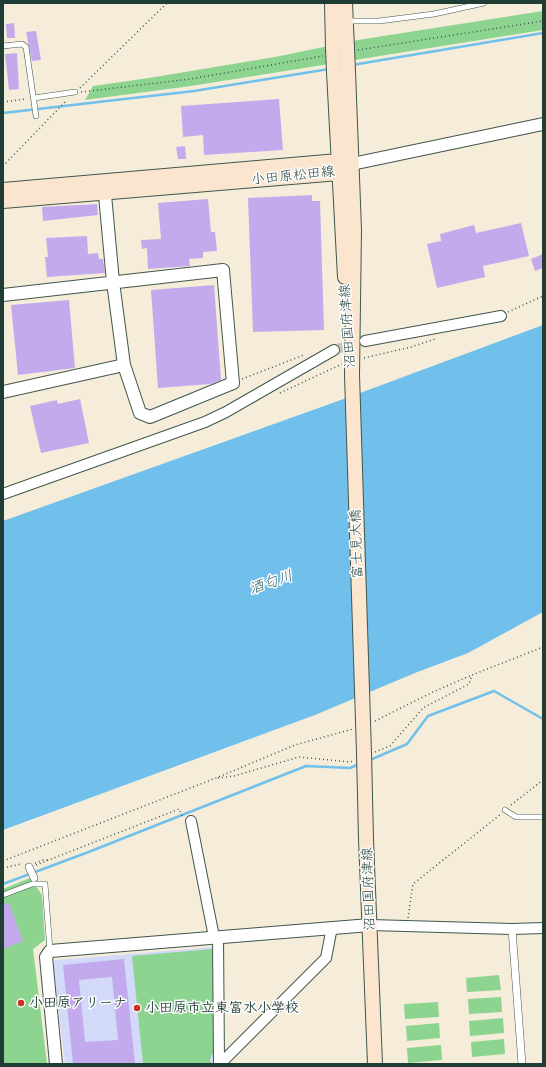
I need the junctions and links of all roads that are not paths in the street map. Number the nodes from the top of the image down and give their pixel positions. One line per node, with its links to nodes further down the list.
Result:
1 (332, 3): 6 (main road, 沼田国府津線)
2 (346, 3): 4 (main road, 沼田国府津線)
3 (484, 3): 4 (lane)
4 (346, 21): 6 (main road, 沼田国府津線)
5 (3, 46): 8 (lane)
6 (340, 51): 11 (main road, 沼田国府津線, bridge)
7 (75, 92): 8 (lane)
8 (34, 98): 9 (lane)
9 (36, 116)
10 (543, 124): 11 (street)
11 (343, 166): 12 (main road, 小田原松田線); 21 (main road, 沼田国府津線); 21 (main road, 沼田国府津線)
12 (105, 186): 13 (main road, 小田原松田線); 14 (main road, 小田原松田線); 15 (street)
13 (3, 190)
14 (3, 201)
15 (113, 282): 16 (street); 20 (street); 20 (street)
16 (3, 295)
17 (501, 316): 18 (street)
18 (364, 340)
19 (334, 350): 23 (street)
20 (124, 365): 22 (street)
21 (352, 375): 24 (main road, 富士見大橋)
22 (3, 392)
23 (3, 494)
24 (363, 720): 31 (main road, 沼田国府津線, bridge)
25 (505, 810): 26 (lane)
26 (543, 817)
27 (192, 821): 35 (street)
28 (28, 865): 29 (street)
29 (34, 878)
30 (3, 895): 36 (lane)
31 (370, 925): 32 (street); 34 (street); 39 (main road, 沼田国府津線)
32 (332, 927): 35 (street); 38 (street)
33 (543, 928): 34 (street)
34 (512, 929): 40 (street)
35 (216, 937): 36 (street); 38 (street)
36 (50, 951): 37 (street)
37 (56, 1064)
38 (220, 1064)
39 (375, 1064)
40 (522, 1064)

